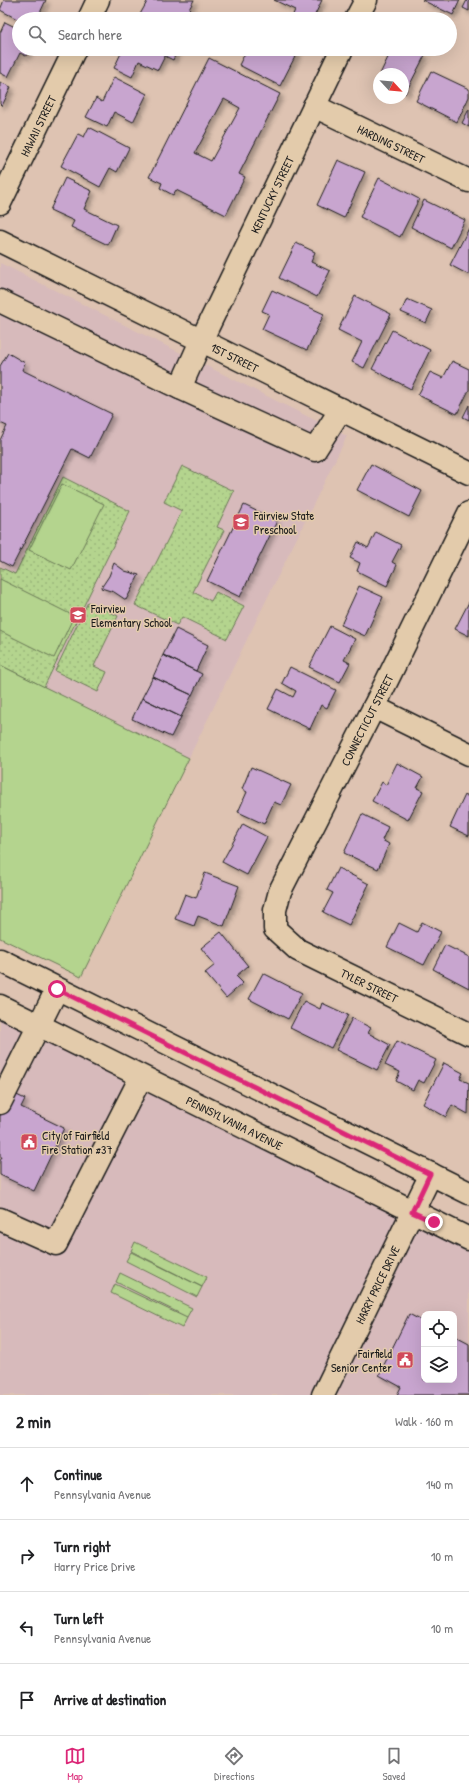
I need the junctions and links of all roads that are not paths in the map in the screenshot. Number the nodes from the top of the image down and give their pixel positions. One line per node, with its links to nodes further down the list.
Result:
1 (98, 0): 3 (street)
2 (366, 0): 4 (street)
3 (92, 12)
4 (360, 12)
5 (72, 56): 9 (street, HAWAII STREET)
6 (339, 56): 7 (street, KENTUCKY STREET)
7 (314, 106): 8 (street, HARDING STREET); 12 (street, KENTUCKY STREET)
8 (469, 181)
9 (0, 203)
10 (0, 241): 12 (street, 1ST STREET)
11 (0, 301): 13 (street)
12 (201, 341): 13 (street, KENTUCKY STREET); 14 (street, 1ST STREET)
13 (180, 388): 14 (street)
14 (341, 409): 15 (street, 1ST STREET)
15 (469, 473)
16 (469, 513): 17 (street, CONNECTICUT STREET)
17 (374, 707): 18 (street); 19 (street, CONNECTICUT STREET)
18 (469, 754)
19 (275, 929): 24 (street, TYLER STREET)
20 (0, 960): 21 (street)
21 (57, 989): 23 (street); 27 (street)
22 (0, 1006): 23 (street, PENNSYLVANIA AVENUE)
23 (39, 1026): 25 (street, PENNSYLVANIA AVENUE); 26 (street)
24 (469, 1034)
25 (141, 1076): 29 (street, PENNSYLVANIA AVENUE); 30 (street)
26 (0, 1103)
27 (430, 1174): 28 (street); 29 (street, HARRY PRICE DRIVE)
28 (469, 1193)
29 (412, 1212): 31 (street, PENNSYLVANIA AVENUE); 32 (street, HARRY PRICE DRIVE)
30 (0, 1219)
31 (469, 1239)
32 (324, 1395)

